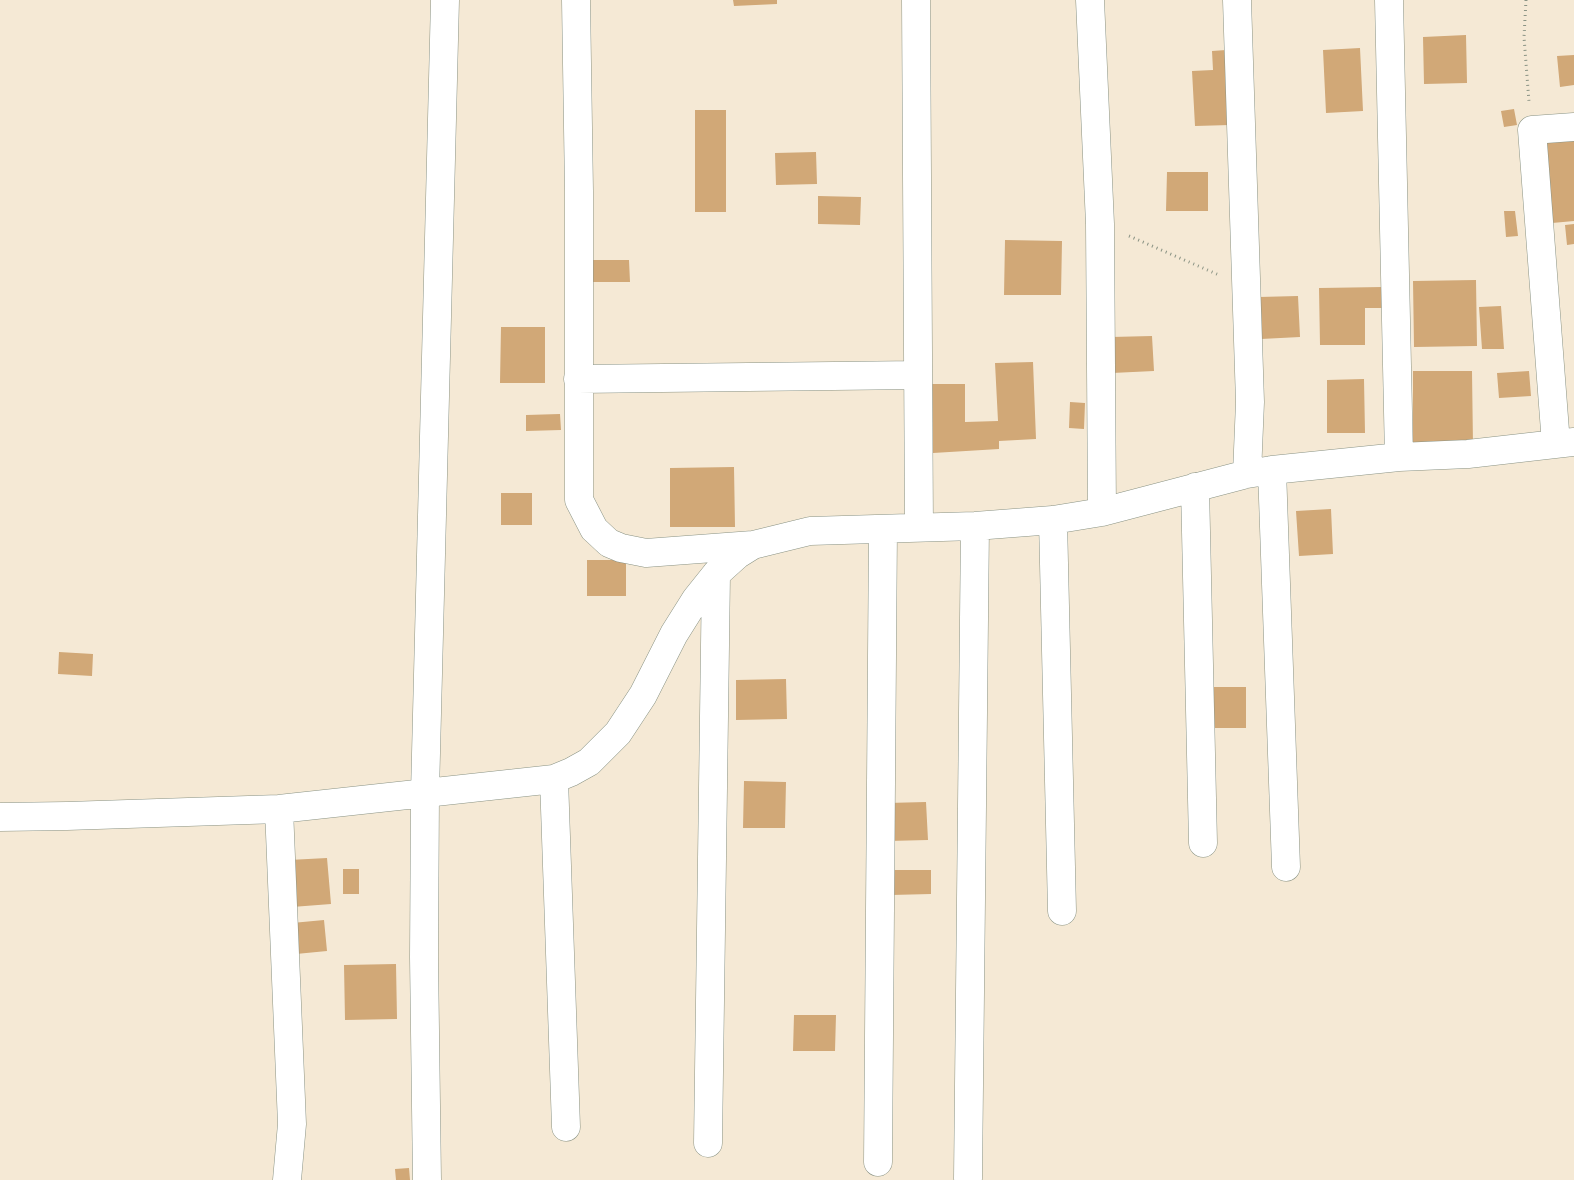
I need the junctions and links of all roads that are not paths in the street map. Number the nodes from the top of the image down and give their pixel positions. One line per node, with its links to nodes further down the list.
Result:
1 (445, 0): 22 (street)
2 (576, 0): 9 (street)
3 (916, 0): 8 (street)
4 (1090, 0): 14 (street)
5 (1237, 0): 12 (street)
6 (1388, 0): 11 (street)
7 (1574, 127): 10 (street)
8 (918, 376): 9 (street); 16 (street)
9 (578, 379): 19 (street)
10 (1565, 443): 11 (street)
11 (1399, 457): 12 (street)
12 (1259, 472): 13 (street); 26 (street)
13 (1195, 488): 14 (street); 25 (street)
14 (1102, 512): 15 (street)
15 (1053, 520): 17 (street); 27 (street)
16 (919, 526): 17 (street); 18 (street)
17 (975, 526): 31 (street)
18 (884, 529): 19 (street); 30 (street)
19 (753, 545): 20 (street)
20 (716, 574): 21 (street); 29 (street)
21 (554, 779): 22 (street); 28 (street)
22 (425, 793): 23 (street); 33 (street)
23 (279, 809): 24 (street); 32 (street)
24 (0, 816)
25 (1203, 843)
26 (1286, 866)
27 (1062, 911)
28 (566, 1127)
29 (708, 1143)
30 (878, 1162)
31 (968, 1178)
32 (287, 1180)
33 (427, 1180)

